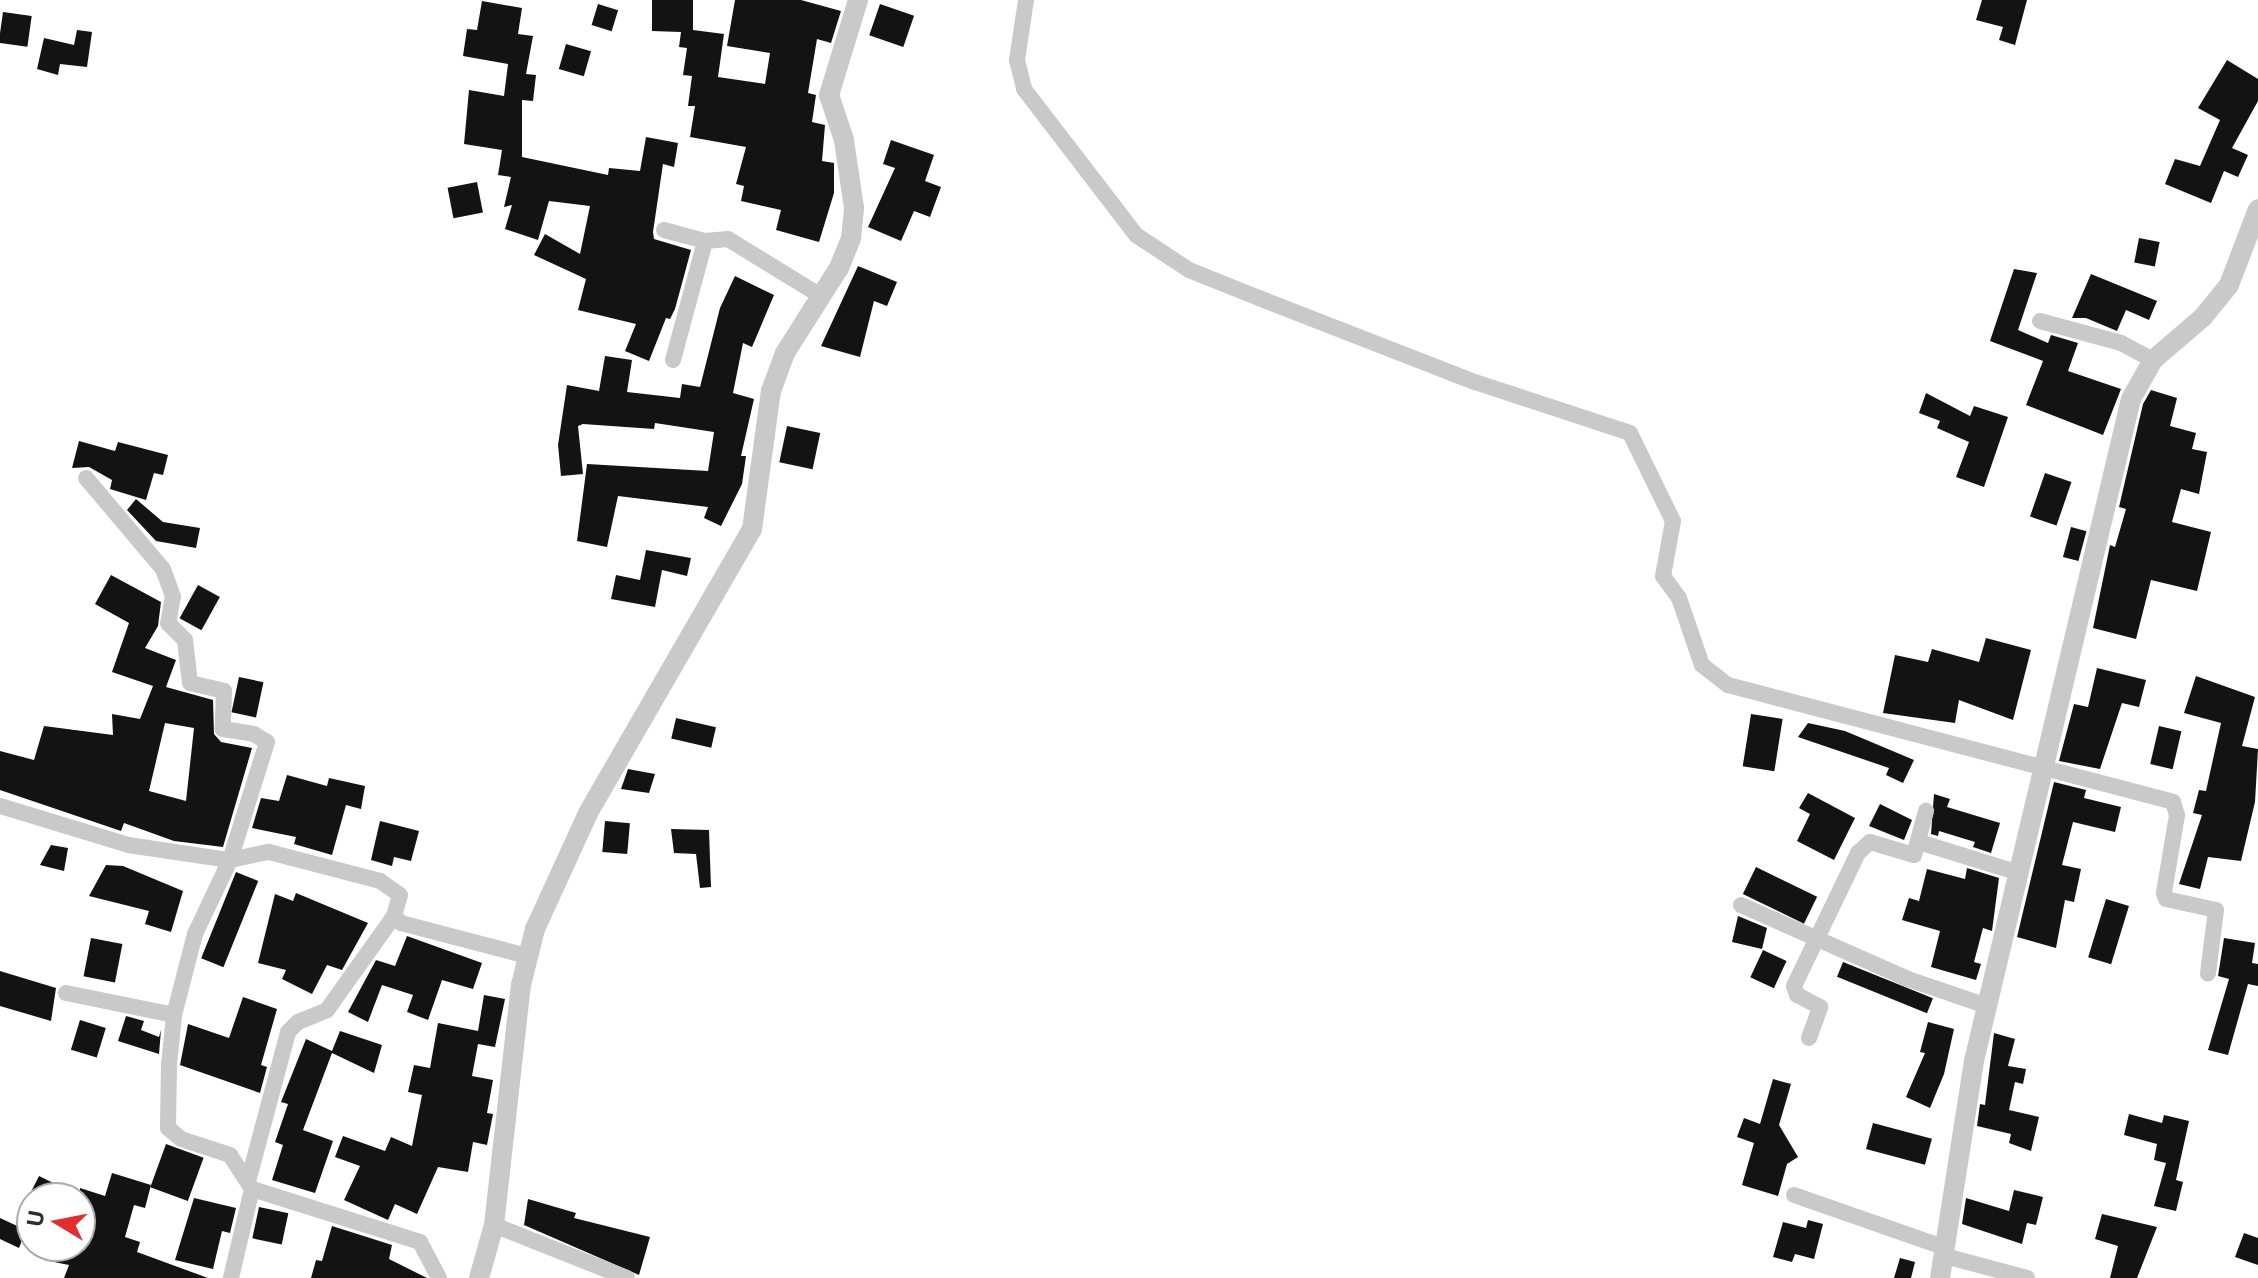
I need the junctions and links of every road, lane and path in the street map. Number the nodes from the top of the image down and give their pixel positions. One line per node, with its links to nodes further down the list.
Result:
1 (858, 0): 6 (street)
2 (1026, 0): 11 (street)
3 (2258, 209): 9 (street)
4 (664, 230): 5 (street)
5 (705, 241): 6 (street); 8 (street)
6 (821, 296): 20 (street)
7 (2040, 321): 9 (street)
8 (673, 360)
9 (2153, 360): 11 (street)
10 (86, 478): 15 (street)
11 (2041, 771): 16 (street); 21 (street)
12 (0, 806): 15 (street)
13 (1926, 811): 14 (street)
14 (1919, 842): 16 (street); 19 (street)
15 (230, 860): 18 (street); 24 (street)
16 (2016, 872): 23 (street)
17 (1741, 905): 19 (street)
18 (394, 916): 20 (street); 26 (street)
19 (1817, 934): 23 (street); 25 (street)
20 (527, 956): 28 (street)
21 (2208, 973)
22 (66, 993): 24 (street)
23 (1987, 1006): 29 (street)
24 (174, 1015): 26 (street)
25 (1809, 1038)
26 (250, 1183): 30 (street); 31 (street)
27 (1794, 1195): 29 (street)
28 (494, 1225): 32 (street); 33 (street)
29 (1946, 1252): 34 (street); 35 (street)
30 (231, 1278)
31 (439, 1278)
32 (479, 1278)
33 (627, 1278)
34 (1940, 1278)
35 (2027, 1278)

